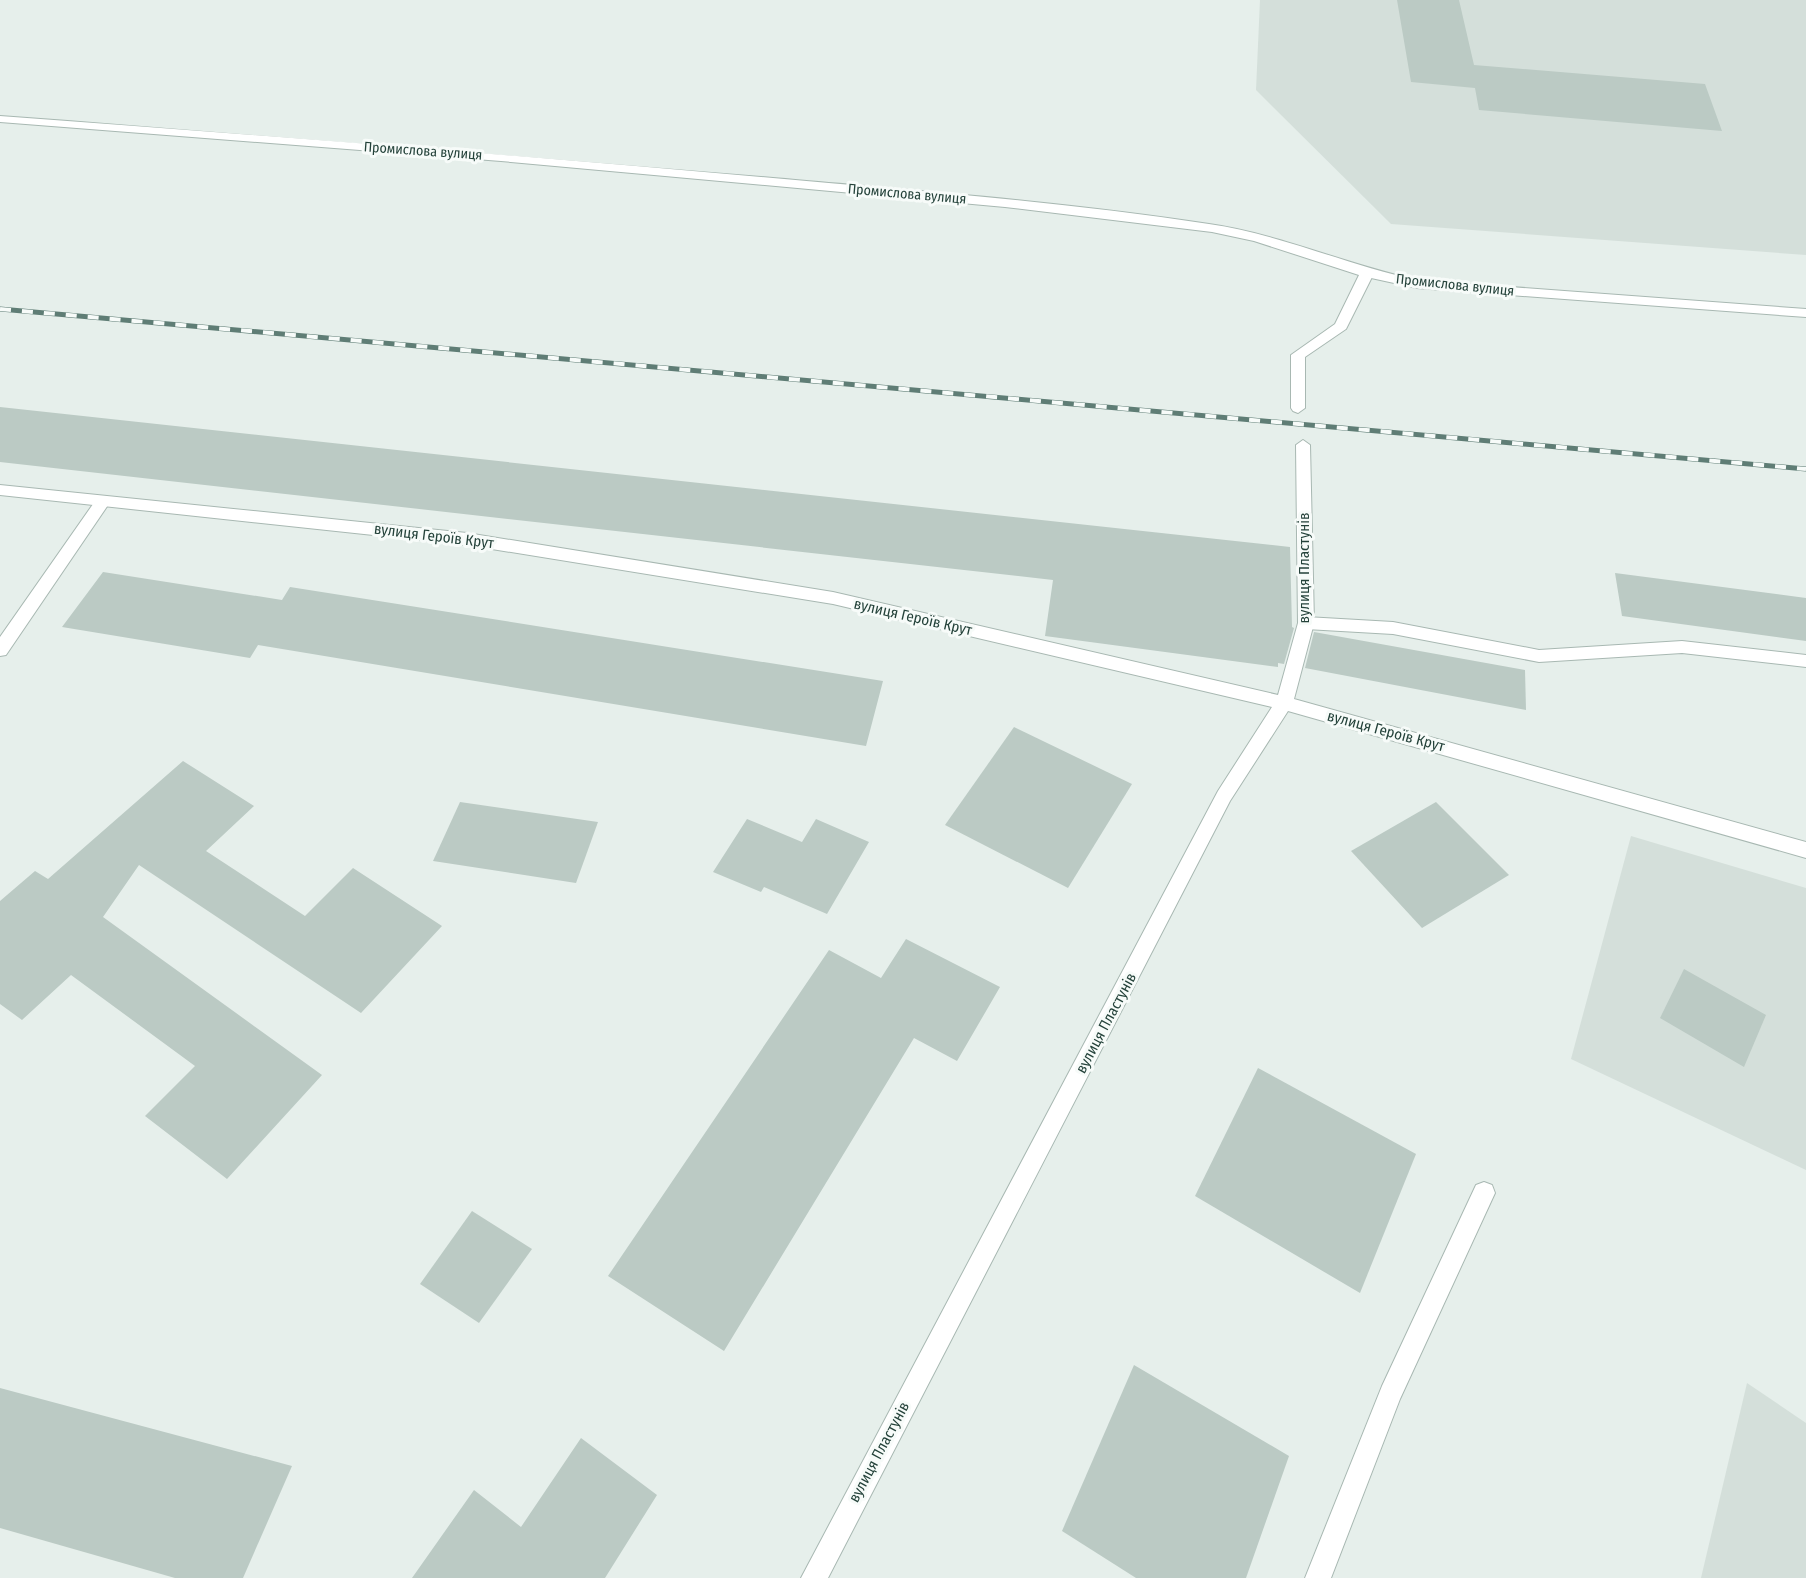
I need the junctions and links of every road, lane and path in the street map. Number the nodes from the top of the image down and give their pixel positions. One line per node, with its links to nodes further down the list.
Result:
1 (0, 119): 2 (street, Промислова вулиця)
2 (1366, 273): 3 (street, Промислова вулиця); 4 (street)
3 (1806, 313)
4 (1298, 408)
5 (1303, 445): 8 (street, вулиця Пластунів)
6 (0, 490): 7 (street, вулиця Героїв Крут)
7 (103, 501): 9 (street); 11 (street, вулиця Героїв Крут)
8 (1306, 623): 10 (street); 11 (street, вулиця Пластунів)
9 (0, 650)
10 (1806, 661)
11 (1284, 703): 12 (street, вулиця Героїв Крут); 14 (street, вулиця Пластунів)
12 (1806, 850)
13 (1484, 1194): 15 (street)
14 (814, 1578)
15 (1318, 1578)

